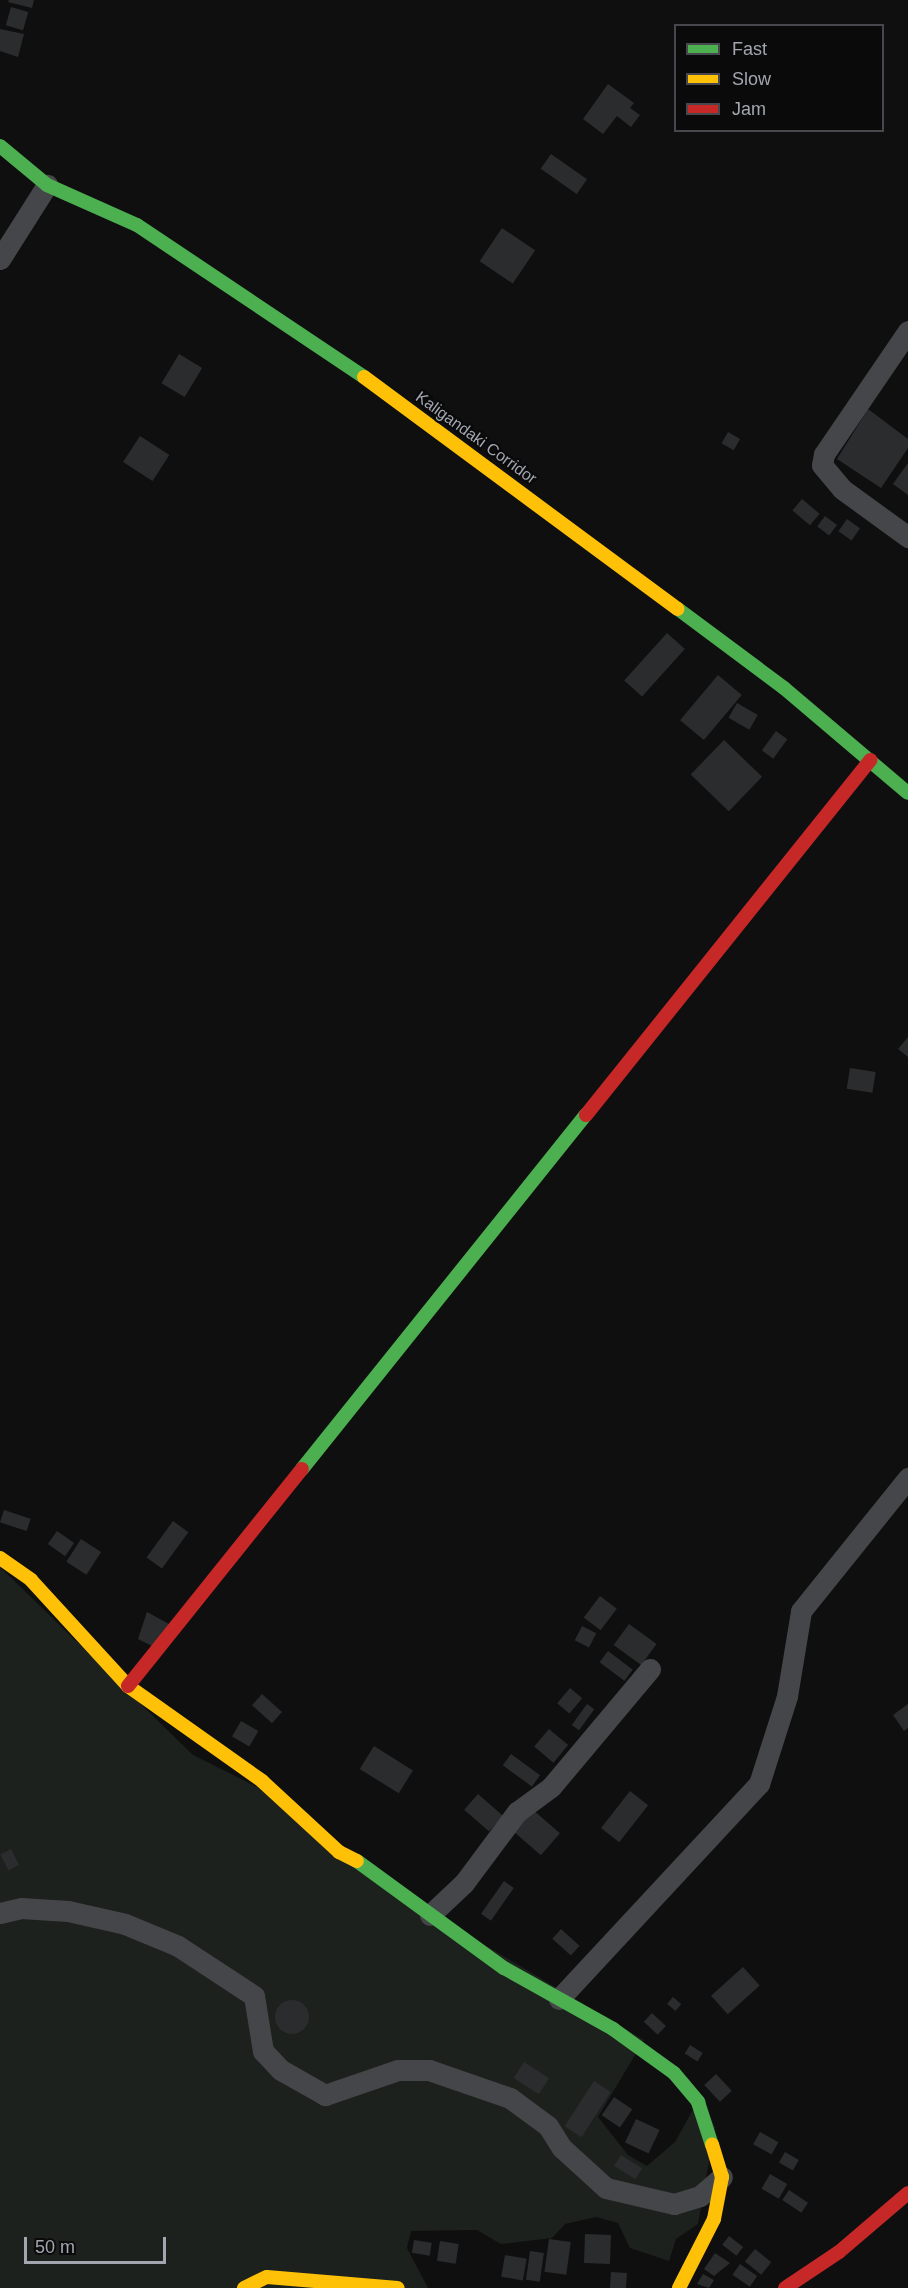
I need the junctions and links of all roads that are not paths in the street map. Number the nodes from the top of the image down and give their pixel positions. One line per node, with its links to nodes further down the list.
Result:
1 (0, 146): 2 (street, Kaligandaki Corridor)
2 (47, 186): 3 (street); 6 (street, Kaligandaki Corridor)
3 (0, 259)
4 (908, 331): 5 (street)
5 (908, 537)
6 (870, 760): 7 (street, Kaligandaki Corridor); 11 (street)
7 (908, 793)
8 (908, 1478): 14 (street)
9 (0, 1558): 11 (street)
10 (650, 1669): 13 (street)
11 (128, 1686): 13 (street)
12 (0, 1912): 15 (street)
13 (430, 1915): 14 (street)
14 (559, 1999): 15 (street)
15 (722, 2177): 19 (street)
16 (908, 2193): 20 (street)
17 (244, 2288): 18 (street)
18 (398, 2288)
19 (679, 2288)
20 (785, 2288)

